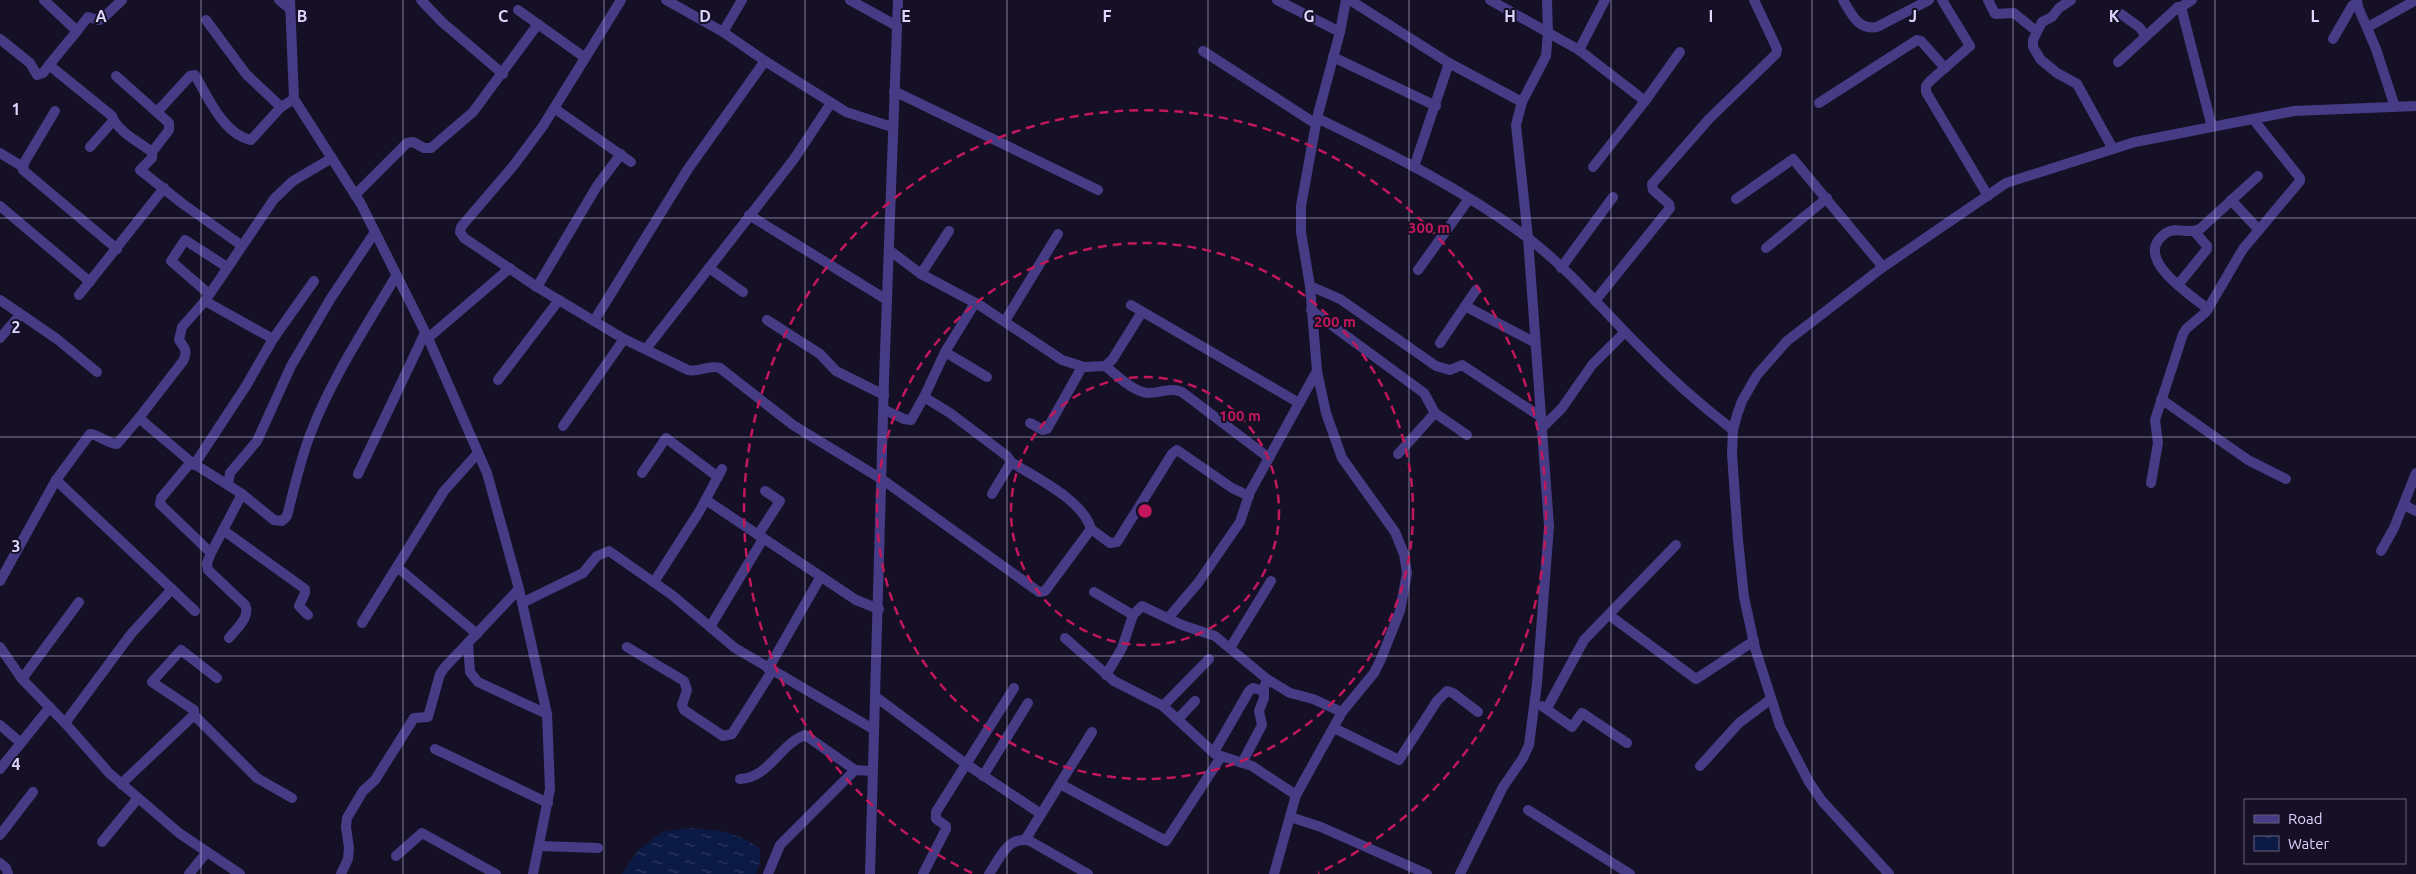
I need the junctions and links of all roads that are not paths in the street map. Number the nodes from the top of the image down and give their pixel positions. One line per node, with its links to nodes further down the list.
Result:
1 (44, 0): 32 (street)
2 (122, 0): 32 (street)
3 (280, 0): 24 (street)
4 (420, 0): 50 (street)
5 (621, 0): 44 (street)
6 (666, 0): 34 (street)
7 (742, 0): 34 (street)
8 (850, 0): 30 (street)
9 (898, 0): 30 (street)
10 (1277, 0): 35 (street)
11 (1348, 0): 35 (street); 47 (street)
12 (1490, 0): 36 (street)
13 (1546, 0): 36 (street)
14 (1605, 0): 40 (street)
15 (1754, 0): 122 (street)
16 (1843, 0): 17 (street)
17 (1930, 0)
18 (1942, 0): 49 (street)
19 (1988, 0): 33 (street)
20 (2071, 0): 33 (street)
21 (2192, 0): 25 (street)
22 (2416, 0): 31 (street)
23 (2357, 1): 31 (street); 39 (street)
24 (290, 5): 53 (street)
25 (2181, 7): 37 (street); 69 (street)
26 (518, 10): 29 (street)
27 (2121, 14): 37 (street)
28 (206, 20): 60 (street)
29 (538, 24): 44 (street); 50 (street)
30 (897, 26): 52 (street)
31 (2368, 27): 61 (street)
32 (77, 31): 48 (street)
33 (2036, 31): 71 (street)
34 (723, 32): 45 (street)
35 (1340, 32): 43 (street)
36 (1548, 32): 40 (street); 55 (street)
37 (2146, 36): 46 (street)
38 (0, 39): 48 (street)
39 (2333, 39)
40 (1579, 50): 54 (street)
41 (1203, 51): 67 (street)
42 (1680, 52): 54 (street)
43 (1333, 57): 58 (street); 67 (street)
44 (584, 58): 62 (street)
45 (765, 61): 56 (street); 131 (street)
46 (2118, 62)
47 (1449, 63): 55 (street); 58 (street)
48 (49, 65): 66 (street)
49 (1945, 68): 57 (street); 84 (street)
50 (503, 74): 83 (street)
51 (116, 76): 64 (street)
52 (894, 91): 68 (street); 82 (street)
53 (294, 99): 60 (street); 75 (street)
54 (1645, 101): 79 (street)
55 (1522, 102): 97 (street)
56 (831, 103): 68 (street); 91 (street)
57 (1819, 104)
58 (1436, 106): 78 (street)
59 (2416, 106): 61 (street)
60 (281, 107): 64 (street)
61 (2395, 107): 65 (street)
62 (554, 108): 74 (street); 103 (street)
63 (56, 111): 77 (street)
64 (157, 112): 72 (street)
65 (2252, 119): 69 (street); 92 (street)
66 (113, 121): 70 (street); 72 (street)
67 (1316, 121): 78 (street); 113 (street)
68 (892, 127): 101 (street)
69 (2212, 127): 71 (street)
70 (90, 147)
71 (2113, 149): 84 (street)
72 (152, 152): 81 (street)
73 (0, 154): 77 (street)
74 (621, 154): 76 (street); 114 (street)
75 (332, 158): 83 (street); 98 (street)
76 (631, 162)
77 (22, 167): 100 (street)
78 (1414, 167): 87 (street)
79 (1593, 167)
80 (2258, 176): 89 (street)
81 (164, 188): 98 (street); 100 (street)
82 (1098, 190)
83 (355, 195): 94 (street)
84 (1988, 196): 106 (street)
85 (1613, 197): 105 (street)
86 (1827, 198): 88 (street); 99 (street); 106 (street)
87 (1469, 199): 97 (street); 107 (street)
88 (1736, 199)
89 (2230, 200): 92 (street); 95 (street)
90 (0, 206): 111 (street)
91 (750, 215): 104 (street); 121 (street)
92 (2258, 230): 126 (street)
93 (948, 231): 108 (street)
94 (375, 232): 109 (street); 173 (street)
95 (2195, 232): 112 (street); 112 (street)
96 (1058, 234): 132 (street)
97 (1528, 238): 105 (street); 139 (street)
98 (241, 245): 102 (street)
99 (1766, 248)
100 (117, 249): 111 (street)
101 (889, 250): 108 (street); 121 (street)
102 (227, 267): 118 (street); 118 (street)
103 (510, 268): 114 (street); 134 (street)
104 (709, 268): 116 (street); 140 (street)
105 (1561, 268): 122 (street)
106 (1882, 268): 159 (street)
107 (1418, 270)
108 (921, 274): 123 (street)
109 (396, 276): 134 (street); 175 (street)
110 (314, 281): 136 (street)
111 (90, 282): 117 (street)
112 (2178, 284): 126 (street)
113 (1310, 286): 127 (street); 154 (street)
114 (537, 287): 120 (street)
115 (1476, 290): 125 (street)
116 (743, 292)
117 (79, 295)
118 (207, 298): 136 (street); 155 (street)
119 (0, 300): 129 (street)
120 (560, 300): 131 (street); 147 (street)
121 (887, 300): 148 (street)
122 (1595, 301): 133 (street)
123 (975, 303): 132 (street); 141 (street)
124 (1131, 305): 128 (street)
125 (1466, 306): 138 (street); 139 (street)
126 (2208, 309): 150 (street)
127 (1311, 310): 144 (street); 153 (street)
128 (1142, 312): 142 (street); 151 (street)
129 (20, 315): 135 (street); 145 (street)
130 (767, 320): 148 (street)
131 (594, 321): 137 (street)
132 (1005, 321): 143 (street)
133 (1626, 332): 158 (street); 159 (street)
134 (426, 335): 161 (street); 167 (street)
135 (0, 338)
136 (273, 339): 165 (street)
137 (624, 339): 140 (street); 157 (street)
138 (1440, 342)
139 (1534, 342): 154 (street)
140 (646, 349): 171 (street)
141 (945, 352): 146 (street); 149 (street)
142 (1105, 366): 143 (street); 163 (street)
143 (1082, 367): 156 (street)
144 (1317, 371): 151 (street); 229 (street)
145 (97, 372)
146 (987, 377)
147 (498, 380)
148 (884, 395): 152 (street)
149 (924, 397): 152 (street); 164 (street)
150 (2161, 399): 169 (street); 172 (street)
151 (1299, 403): 163 (street)
152 (885, 410): 171 (street)
153 (1435, 413): 160 (street); 162 (street)
154 (1541, 417): 158 (street)
155 (139, 418): 165 (street); 170 (street)
156 (1030, 423)
157 (562, 426)
158 (1542, 428): 225 (street)
159 (1733, 430): 208 (street)
160 (1467, 435)
161 (478, 453): 187 (street); 193 (street)
162 (1398, 454)
163 (1269, 458): 177 (street)
164 (1011, 462): 176 (street); 181 (street)
165 (192, 464): 173 (street); 186 (street)
166 (2416, 472): 179 (street)
167 (358, 474)
168 (642, 474): 178 (street)
169 (2286, 479)
170 (56, 480): 189 (street); 192 (street)
171 (882, 480): 181 (street); 197 (street)
172 (2150, 483)
173 (228, 485): 175 (street)
174 (765, 491): 183 (street)
175 (242, 494): 182 (street)
176 (992, 494)
177 (1249, 496): 181 (street); 202 (street)
178 (706, 500): 183 (street); 191 (street)
179 (2404, 505): 180 (street); 185 (street)
180 (2416, 511)
181 (1091, 529)
182 (223, 530): 186 (street); 199 (street)
183 (761, 537): 188 (street); 204 (street)
184 (1676, 545): 201 (street)
185 (2381, 551)
186 (211, 553): 206 (street)
187 (397, 567): 203 (street); 205 (street)
188 (820, 578): 197 (street); 214 (street)
189 (0, 581)
190 (1271, 581): 212 (street)
191 (654, 582): 196 (street); 204 (street)
192 (172, 589): 198 (street); 234 (street)
193 (519, 589): 196 (street); 205 (street)
194 (1094, 592): 200 (street)
195 (79, 602): 217 (street)
196 (522, 603): 231 (street)
197 (879, 609): 221 (street)
198 (195, 611)
199 (308, 614)
200 (1134, 615): 202 (street); 215 (street)
201 (1608, 615): 208 (street); 228 (street)
202 (1169, 617): 212 (street)
203 (362, 622)
204 (710, 627): 214 (street)
205 (477, 634): 209 (street)
206 (229, 638)
207 (1065, 638): 215 (street)
208 (1754, 641): 222 (street)
209 (468, 643): 231 (street); 272 (street)
210 (0, 647): 217 (street)
211 (627, 647): 214 (street)
212 (1230, 648): 218 (street)
213 (1209, 659): 226 (street)
214 (770, 670): 237 (street)
215 (1106, 675): 226 (street)
216 (217, 678): 232 (street)
217 (22, 679): 227 (street)
218 (1267, 679): 220 (street); 229 (street)
219 (1014, 688): 244 (street)
220 (1264, 691): 242 (street); 243 (street)
221 (876, 697): 237 (street); 244 (street)
222 (1771, 699): 245 (street); 284 (street)
223 (1195, 701): 233 (street)
224 (1028, 703): 249 (street)
225 (1534, 703): 228 (street); 282 (street)
226 (1163, 706): 233 (street)
227 (50, 707): 234 (street); 239 (street)
228 (1547, 708): 240 (street)
229 (1342, 712): 236 (street)
230 (1478, 712): 236 (street)
231 (547, 714): 257 (street)
232 (194, 715): 251 (street); 256 (street)
233 (1178, 720): 242 (street)
234 (65, 723): 251 (street)
235 (0, 725): 239 (street)
236 (1334, 728): 254 (street)
237 (873, 729): 248 (street)
238 (1092, 732): 252 (street)
239 (21, 743): 246 (street)
240 (1628, 743)
241 (434, 749): 257 (street)
242 (1217, 755): 243 (street); 252 (street)
243 (1242, 763): 254 (street)
244 (966, 764): 249 (street); 277 (street)
245 (1700, 766)
246 (0, 768)
247 (855, 770): 248 (street); 250 (street); 275 (street)
248 (872, 771): 276 (street)
249 (983, 776): 259 (street)
250 (740, 779)
251 (122, 784): 255 (street)
252 (1060, 784): 259 (street)
253 (33, 792): 261 (street)
254 (1296, 795): 260 (street)
255 (138, 798): 263 (street); 266 (street)
256 (292, 798)
257 (548, 803): 264 (street)
258 (1528, 810): 283 (street)
259 (1042, 814): 262 (street)
260 (1290, 817): 280 (street); 281 (street)
261 (0, 835)
262 (1026, 840): 278 (street); 279 (street)
263 (102, 842)
264 (540, 846): 265 (street); 274 (street)
265 (598, 848)
266 (208, 852): 270 (street); 271 (street)
267 (396, 856): 273 (street)
268 (0, 863): 269 (street)
269 (8, 874)
270 (189, 874)
271 (240, 874)
272 (340, 874)
273 (496, 874)
274 (533, 874)
275 (768, 874)
276 (870, 874)
277 (923, 874)
278 (990, 874)
279 (1088, 874)
280 (1274, 874)
281 (1426, 874)
282 (1460, 874)
283 (1630, 874)
284 (1889, 874)

